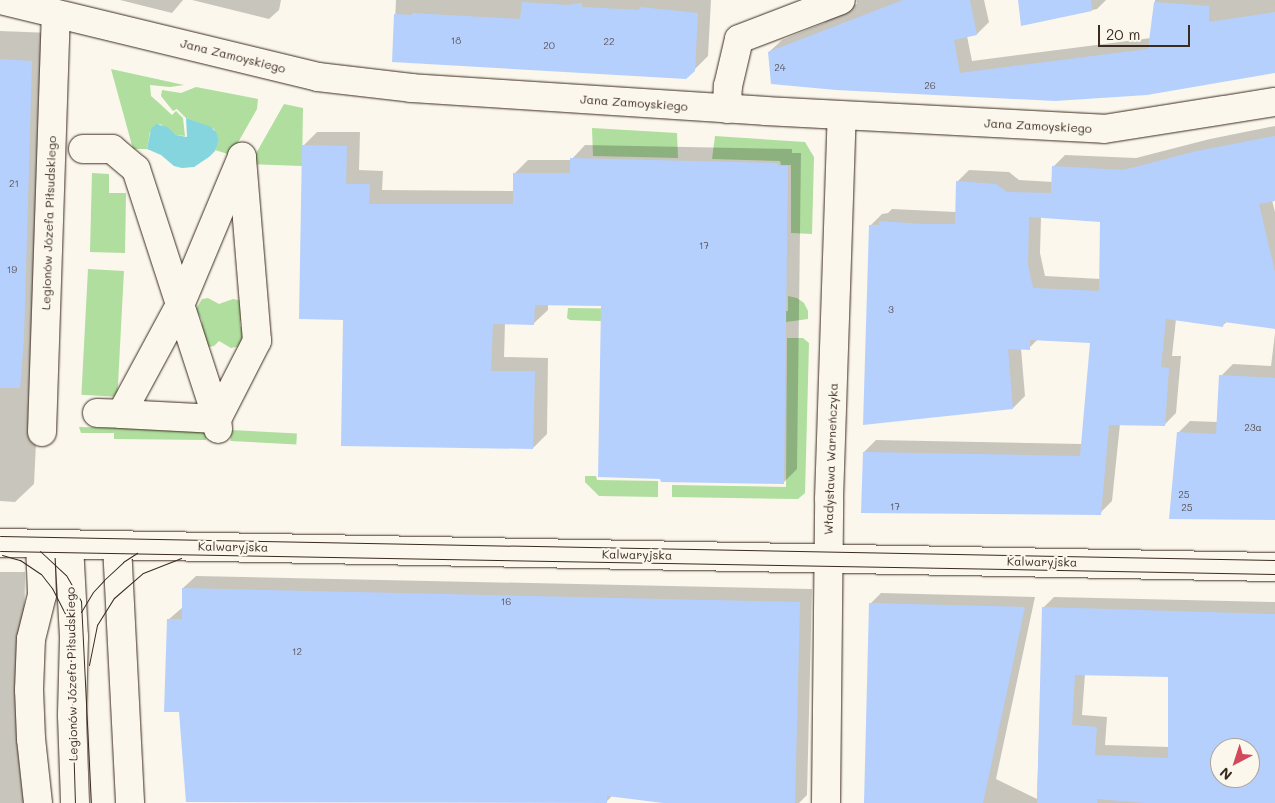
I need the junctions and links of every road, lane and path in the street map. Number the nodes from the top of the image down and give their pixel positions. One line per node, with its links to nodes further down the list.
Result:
1 (0, 0): 3 (street, Jana Zamoyskiego)
2 (841, 0): 5 (street)
3 (56, 14): 5 (street, Jana Zamoyskiego); 10 (street, Legionów Józefa Piłsudskiego)
4 (1275, 102): 6 (street, Jana Zamoyskiego)
5 (727, 109): 6 (street, Jana Zamoyskiego)
6 (842, 116): 15 (street, Władysława Warneńczyka)
7 (83, 149): 8 (street)
8 (180, 305): 9 (street); 9 (street); 9 (street)
9 (217, 425)
10 (42, 432)
11 (0, 543): 12 (street, Kalwaryjska)
12 (40, 544): 13 (street, Kalwaryjska); 17 (street)
13 (69, 544): 14 (street, Kalwaryjska); 18 (street, Legionów Józefa Piłsudskiego)
14 (117, 546): 15 (street, Kalwaryjska); 19 (street)
15 (829, 558): 16 (street, Kalwaryjska); 20 (street, Władysława Warneńczyka)
16 (1275, 566)
17 (38, 803)
18 (75, 803)
19 (130, 803)
20 (826, 803)

